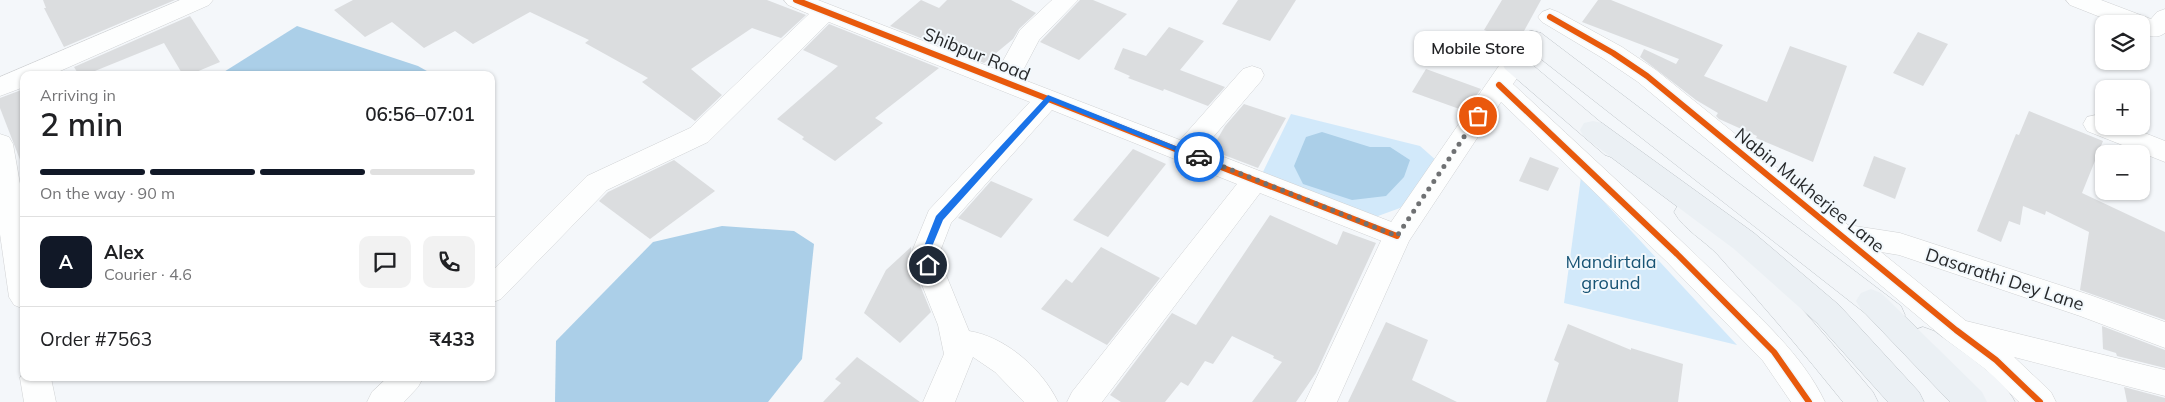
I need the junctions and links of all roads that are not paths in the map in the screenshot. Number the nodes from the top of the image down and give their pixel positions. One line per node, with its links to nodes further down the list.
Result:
1 (796, 0): 6 (street, Shibpur Road)
2 (1066, 0): 13 (street)
3 (2078, 0): 7 (street)
4 (192, 2): 9 (street)
5 (1558, 9): 8 (street); 22 (street, Nabin Mukherjee Lane)
6 (826, 11): 13 (street, Shibpur Road); 25 (street)
7 (2162, 26)
8 (1532, 39): 10 (street); 26 (main road)
9 (37, 71)
10 (1506, 74): 16 (main road); 23 (street); 39 (street)
11 (1252, 75): 19 (street)
12 (20, 79): 14 (street)
13 (1005, 81): 15 (street, Shibpur Road)
14 (0, 87)
15 (1048, 98): 19 (street, Shibpur Road); 29 (street)
16 (1593, 130): 40 (main road); 41 (highway)
17 (2123, 135): 20 (street)
18 (0, 144): 24 (street)
19 (1185, 152): 21 (street, Shibpur Road)
20 (2165, 152)
21 (1255, 180): 23 (street, Shibpur Road); 37 (street)
22 (1841, 235): 27 (street, Nabin Mukherjee Lane); 28 (street, Dasarathi Dey Lane)
23 (1397, 236): 38 (street)
24 (20, 272)
25 (495, 287)
26 (1871, 300): 42 (highway); 43 (main road)
27 (1956, 330): 32 (street); 44 (street, Nabin Mukherjee Lane)
28 (2165, 335)
29 (956, 341): 35 (street); 36 (street)
30 (36, 381): 33 (street)
31 (403, 381): 34 (street)
32 (2165, 384)
33 (40, 402)
34 (382, 402)
35 (938, 402)
36 (1042, 402)
37 (1083, 402)
38 (1321, 402)
39 (1809, 402)
40 (1862, 402)
41 (1908, 402)
42 (1971, 402)
43 (1999, 402)
44 (2040, 402)

